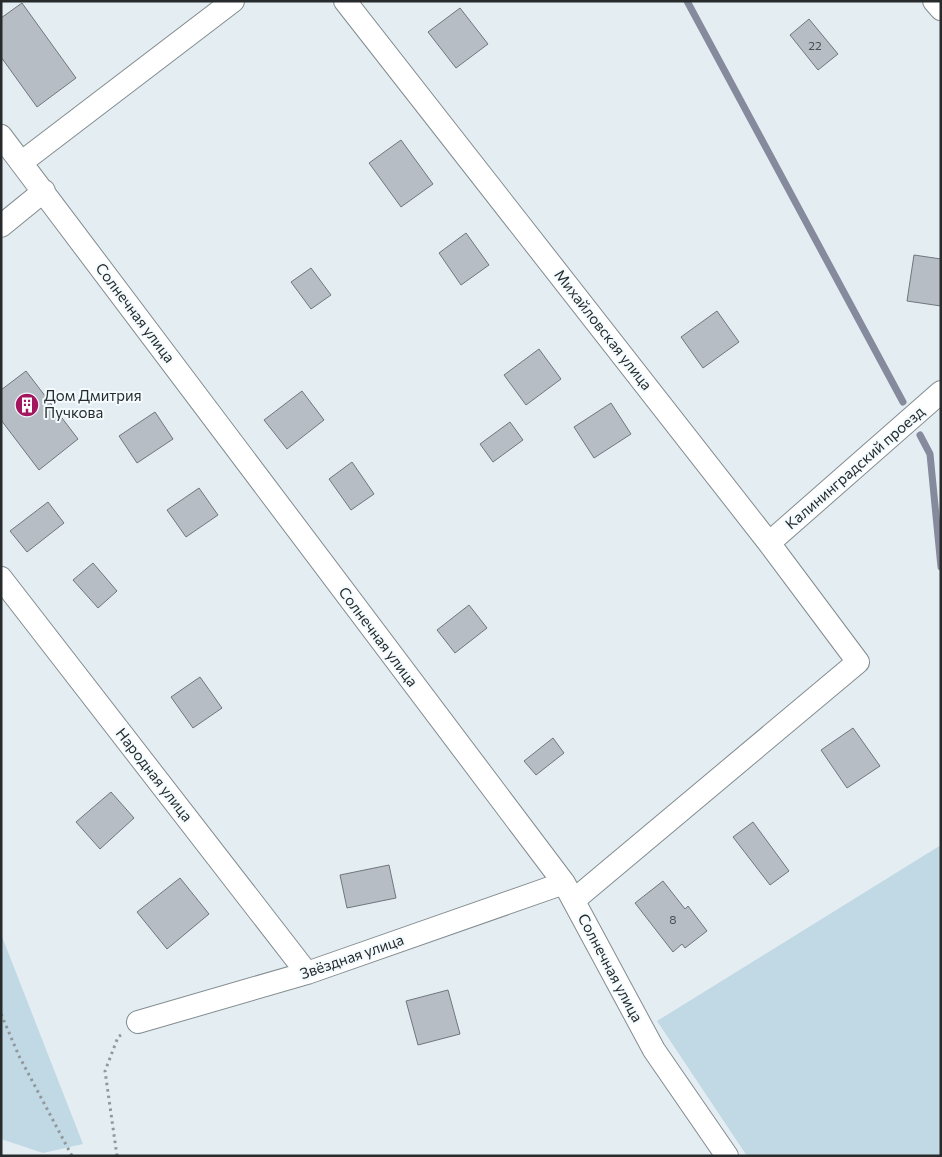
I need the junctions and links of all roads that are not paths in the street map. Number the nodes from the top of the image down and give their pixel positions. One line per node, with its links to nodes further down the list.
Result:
1 (233, 1): 6 (street)
2 (345, 1): 10 (street, Михайловская улица)
3 (934, 1): 4 (street)
4 (941, 10)
5 (1, 136): 6 (street, Солнечная улица)
6 (22, 162): 7 (street, Солнечная улица)
7 (44, 191): 8 (street); 12 (street, Солнечная улица)
8 (1, 226)
9 (941, 392): 10 (street, Калининградский проезд)
10 (769, 543): 12 (street, Михайловская улица)
11 (1, 578): 13 (street, Народная улица)
12 (569, 891): 13 (street, Звёздная улица); 15 (street, Солнечная улица)
13 (307, 973): 14 (street, Звёздная улица)
14 (138, 1022)
15 (727, 1156)

